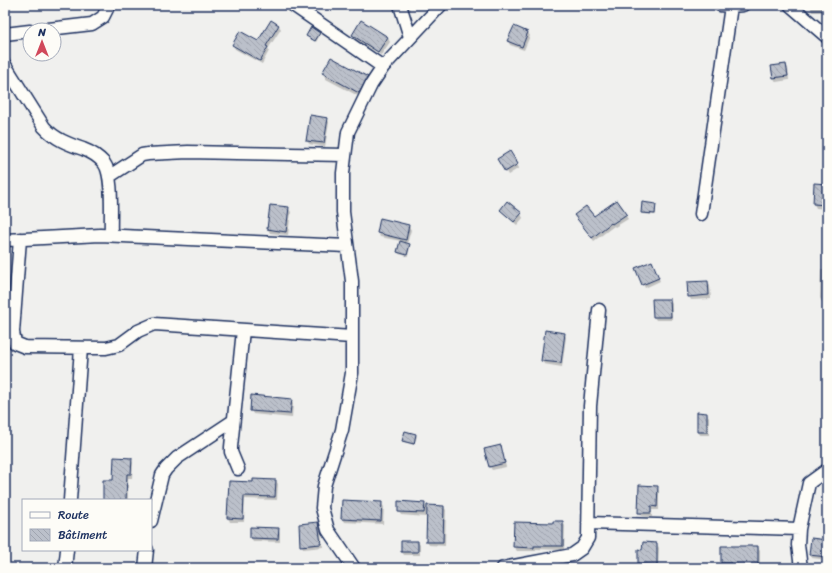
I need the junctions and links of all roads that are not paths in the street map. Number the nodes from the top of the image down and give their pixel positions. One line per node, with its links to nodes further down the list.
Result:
1 (108, 5): 7 (street)
2 (293, 5): 13 (street)
3 (400, 5): 10 (street)
4 (442, 5): 10 (street)
5 (731, 5): 16 (street)
6 (790, 5): 11 (street)
7 (62, 27)
8 (22, 32): 9 (street)
9 (5, 34)
10 (410, 38): 13 (street)
11 (827, 38)
12 (5, 65): 15 (street)
13 (383, 67): 14 (street)
14 (345, 156): 15 (street); 20 (street)
15 (110, 176): 17 (street)
16 (701, 214)
17 (111, 235): 18 (street); 20 (street)
18 (20, 239): 19 (street); 24 (street)
19 (5, 240)
20 (347, 246): 23 (street)
21 (599, 310): 30 (street)
22 (243, 330): 23 (street); 24 (street); 25 (street)
23 (352, 337): 36 (street)
24 (81, 348): 28 (street)
25 (233, 421): 26 (street); 29 (street)
26 (238, 469)
27 (827, 470): 31 (street)
28 (70, 499)
29 (152, 517)
30 (588, 523): 31 (street); 37 (street)
31 (799, 529): 38 (street)
32 (67, 551): 34 (street)
33 (147, 551): 35 (street)
34 (65, 568)
35 (146, 568)
36 (354, 568)
37 (503, 568)
38 (801, 568)

